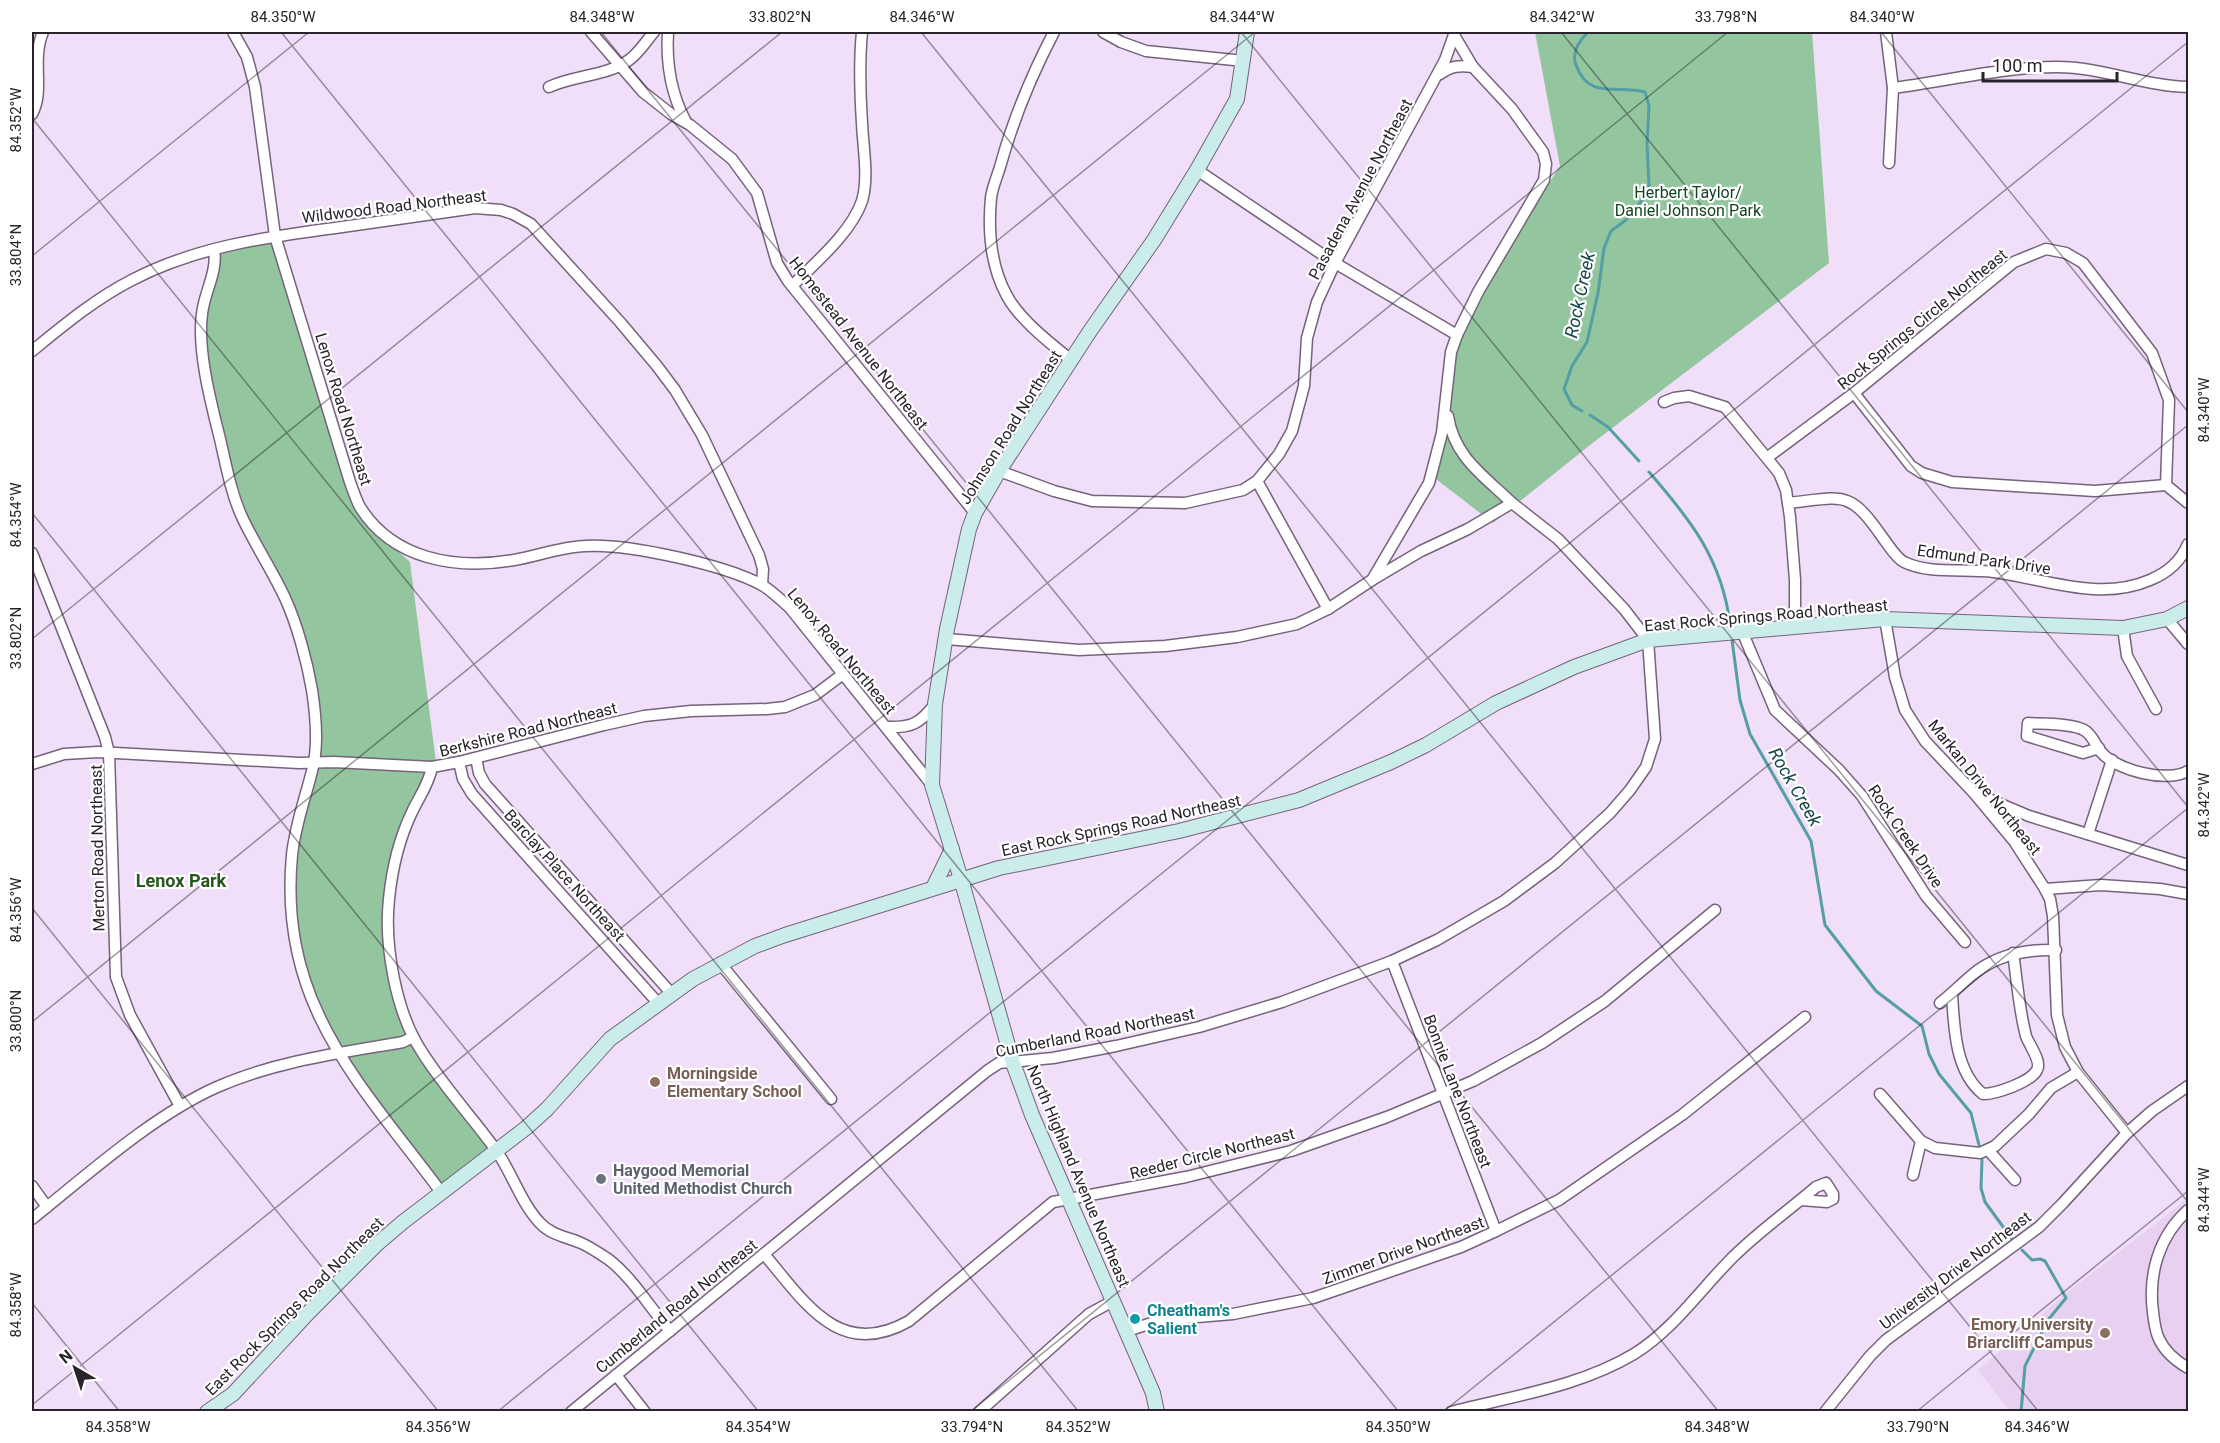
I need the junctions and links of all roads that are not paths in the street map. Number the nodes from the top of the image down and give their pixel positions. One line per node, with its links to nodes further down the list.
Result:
1 (43, 32): 19 (street)
2 (233, 32): 23 (street, Lenox Road Northeast)
3 (591, 32): 13 (street, Homestead Avenue Northeast)
4 (654, 32): 13 (street)
5 (668, 32): 20 (street)
6 (862, 32): 26 (street)
7 (1054, 32): 29 (street)
8 (1103, 32): 12 (street)
9 (1247, 32): 12 (street, Johnson Road Northeast)
10 (1886, 32): 18 (street)
11 (1454, 33): 14 (street); 15 (street, Pasadena Avenue Northeast)
12 (1244, 61): 22 (street, Johnson Road Northeast)
13 (619, 66): 16 (street); 20 (street, Homestead Avenue Northeast)
14 (1473, 67): 15 (street); 27 (street)
15 (1437, 76): 25 (street, Pasadena Avenue Northeast)
16 (549, 87)
17 (2188, 87): 18 (street)
18 (1893, 88): 21 (street)
19 (32, 114)
20 (686, 122): 26 (street, Homestead Avenue Northeast)
21 (1889, 163)
22 (1197, 170): 25 (street); 29 (street, Johnson Road Northeast)
23 (275, 236): 24 (street, Wildwood Road Northeast); 44 (street, Wildwood Road Northeast); 44 (street, Lenox Road Northeast)
24 (214, 250): 28 (street, Wildwood Road Northeast); 63 (street)
25 (1335, 263): 27 (street); 35 (street, Pasadena Avenue Northeast)
26 (792, 286): 40 (street, Homestead Avenue Northeast)
27 (1457, 335): 32 (street)
28 (32, 351)
29 (1071, 360): 34 (street, Johnson Road Northeast)
30 (1854, 393): 33 (street, Rock Springs Circle Northeast); 36 (street); 36 (street, Rock Springs Circle Northeast)
31 (1664, 402): 33 (street)
32 (1446, 403): 37 (street); 43 (street)
33 (1768, 457): 38 (street)
34 (999, 471): 35 (street, Pasadena Avenue Northeast); 40 (street, Johnson Road Northeast)
35 (1257, 481): 45 (street)
36 (2166, 485): 39 (street)
37 (1512, 503): 43 (street); 53 (street)
38 (1788, 503): 41 (street, Edmund Park Drive); 49 (street)
39 (2188, 503)
40 (975, 513): 52 (street, Johnson Road Northeast)
41 (2188, 544)
42 (32, 553): 60 (street, Merton Road Northeast)
43 (1372, 580): 45 (street)
44 (762, 585): 55 (street, Lenox Road Northeast)
45 (1329, 609): 52 (street)
46 (2188, 609): 48 (street, East Rock Springs Road Northeast)
47 (1885, 619): 49 (street, East Rock Springs Road Northeast); 50 (street, East Rock Springs Road Northeast); 69 (street, Markan Drive Northeast)
48 (2168, 619): 50 (street, East Rock Springs Road Northeast); 54 (street)
49 (1795, 626): 51 (street, East Rock Springs Road Northeast)
50 (2123, 628): 57 (street)
51 (1742, 631): 53 (street, East Rock Springs Road Northeast); 80 (street, Rock Creek Drive)
52 (947, 639): 56 (street, Johnson Road Northeast)
53 (1648, 640): 73 (street, East Rock Springs Road Northeast); 83 (street, Cumberland Road Northeast)
54 (2188, 644)
55 (843, 674): 58 (street, Lenox Road Northeast); 61 (street, Berkshire Road Northeast)
56 (934, 704): 58 (street); 68 (street, Johnson Road Northeast)
57 (2156, 709)
58 (886, 727): 68 (street, Lenox Road Northeast)
59 (2099, 748): 59 (street); 62 (street)
60 (109, 753): 63 (street, Berkshire Road Northeast); 65 (street, Berkshire Road Northeast); 98 (street, Merton Road Northeast)
61 (476, 759): 64 (street, Berkshire Road Northeast); 74 (street, Barclay Place Northeast)
62 (2112, 760): 67 (street); 70 (street)
63 (314, 762): 66 (street, Berkshire Road Northeast); 91 (street)
64 (459, 762): 66 (street, Berkshire Road Northeast); 77 (street, Barclay Place Northeast)
65 (32, 764)
66 (432, 767): 90 (street)
67 (2188, 771)
68 (932, 785): 71 (street, Johnson Road Northeast)
69 (1974, 793): 70 (street); 76 (street, Markan Drive Northeast)
70 (2088, 834): 72 (street)
71 (952, 849): 73 (street, Johnson Road Northeast); 75 (street)
72 (2188, 865)
73 (961, 879): 75 (street, East Rock Springs Road Northeast); 92 (street, North Highland Avenue Northeast)
74 (573, 882): 77 (street); 85 (street, Barclay Place Northeast)
75 (933, 888): 84 (street, East Rock Springs Road Northeast)
76 (2045, 889): 78 (street); 81 (street, Markan Drive Northeast)
77 (560, 892): 87 (street, Barclay Place Northeast)
78 (2188, 894)
79 (1715, 910): 95 (street, Reeder Circle Northeast)
80 (1965, 942)
81 (2056, 950): 82 (street); 93 (street, Markan Drive Northeast)
82 (2013, 953): 86 (street); 86 (street)
83 (1392, 962): 92 (street, Cumberland Road Northeast); 95 (street, Bonnie Lane Northeast)
84 (720, 963): 85 (street, East Rock Springs Road Northeast); 97 (street)
85 (671, 993): 87 (street, East Rock Springs Road Northeast)
86 (1952, 994): 88 (street)
87 (658, 1003): 101 (street, East Rock Springs Road Northeast)
88 (1940, 1003)
89 (1805, 1017): 112 (street, Zimmer Drive Northeast)
90 (413, 1037): 91 (street); 101 (street)
91 (338, 1053): 98 (street); 106 (street)
92 (1013, 1063): 107 (street, North Highland Avenue Northeast); 113 (street, Cumberland Road Northeast)
93 (2078, 1072): 99 (street, Markan Drive Northeast); 102 (street)
94 (2188, 1086): 99 (street, University Drive Northeast)
95 (1443, 1094): 107 (street, Reeder Circle Northeast); 112 (street, Bonnie Lane Northeast)
96 (1880, 1094): 100 (street)
97 (831, 1099)
98 (180, 1106): 109 (street)
99 (2127, 1133): 125 (street, University Drive Northeast)
100 (1921, 1142): 102 (street); 103 (street)
101 (496, 1150): 106 (street, East Rock Springs Road Northeast); 115 (street)
102 (1988, 1150): 104 (street)
103 (1913, 1175)
104 (2015, 1180)
105 (32, 1186): 109 (street)
106 (441, 1192): 119 (street, East Rock Springs Road Northeast)
107 (1069, 1200): 113 (street, Reeder Circle Northeast); 114 (street, North Highland Avenue Northeast)
108 (1801, 1200): 124 (street)
109 (47, 1207): 111 (street)
110 (2188, 1210): 117 (street)
111 (32, 1219)
112 (1496, 1231): 116 (street, Zimmer Drive Northeast)
113 (764, 1254): 115 (street, Cumberland Road Northeast)
114 (1113, 1300): 116 (street, North Highland Avenue Northeast); 122 (street)
115 (670, 1331): 118 (street, Cumberland Road Northeast)
116 (1127, 1331): 123 (street, North Highland Avenue Northeast)
117 (2188, 1368)
118 (616, 1375): 120 (street, Cumberland Road Northeast); 121 (street)
119 (207, 1412)
120 (571, 1412)
121 (645, 1412)
122 (979, 1412)
123 (1157, 1412)
124 (1451, 1412)
125 (1825, 1412)

